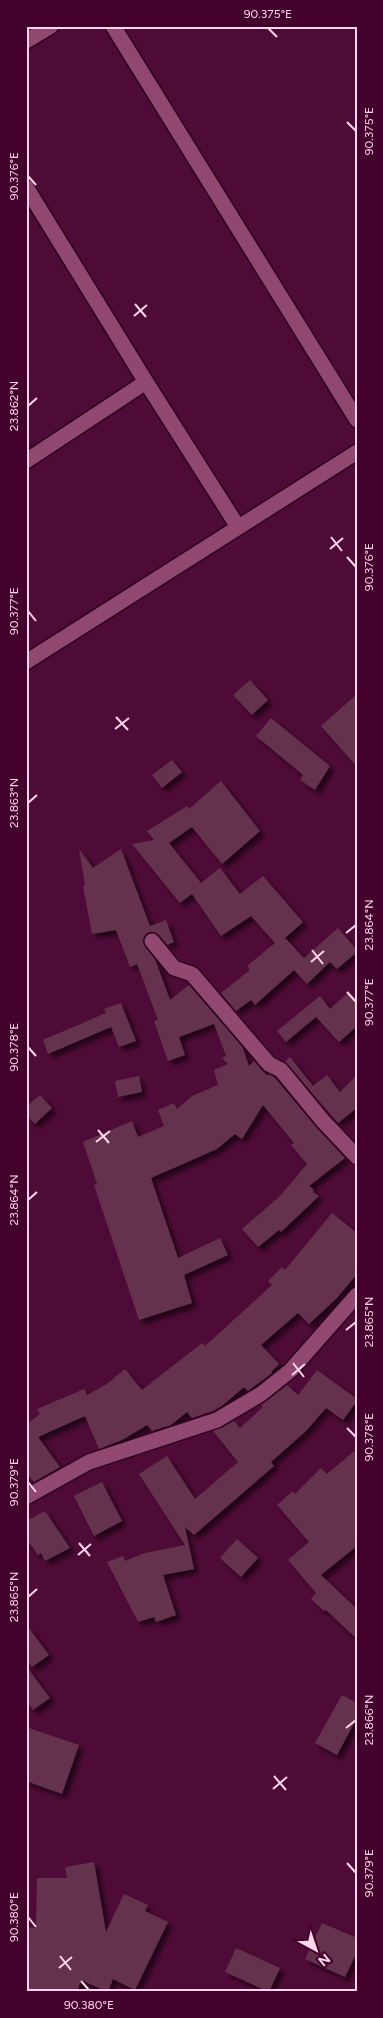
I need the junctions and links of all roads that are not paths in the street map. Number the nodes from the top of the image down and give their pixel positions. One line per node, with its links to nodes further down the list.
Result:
1 (51, 26): 3 (street)
2 (113, 26): 6 (street)
3 (26, 41)
4 (26, 187): 5 (street)
5 (146, 382): 8 (street); 9 (street)
6 (357, 420)
7 (357, 452): 9 (street)
8 (26, 461)
9 (238, 527): 10 (street)
10 (26, 662)
11 (152, 940): 12 (street)
12 (357, 1158)
13 (357, 1295): 14 (street)
14 (26, 1497)

